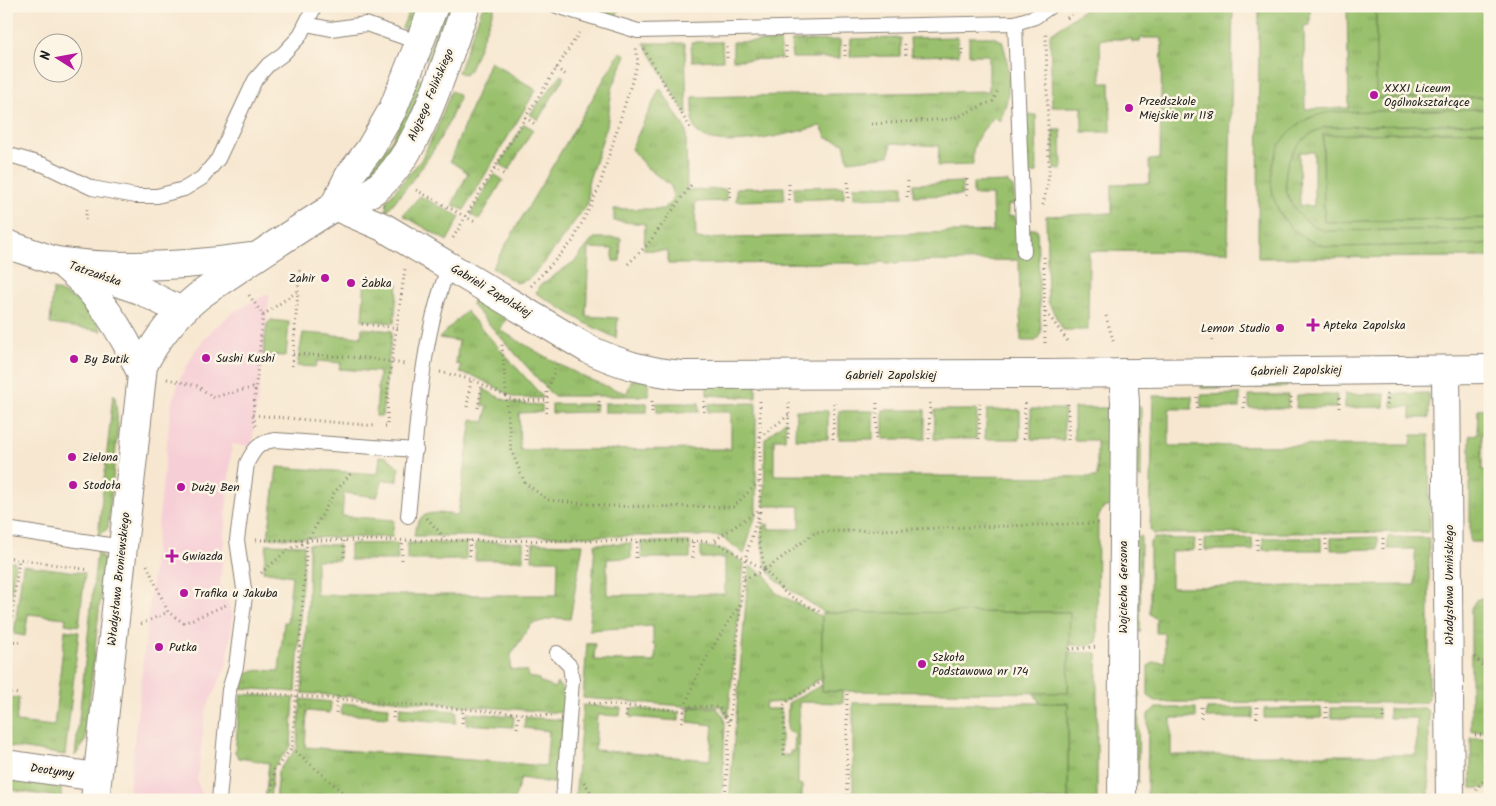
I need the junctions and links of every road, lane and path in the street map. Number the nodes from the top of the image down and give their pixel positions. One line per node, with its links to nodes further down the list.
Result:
1 (315, 6): 9 (lane)
2 (434, 6): 13 (street)
3 (466, 6): 36 (street, Alojzego Felińskiego)
4 (557, 6): 12 (lane)
5 (1050, 6): 7 (lane)
6 (1083, 6): 8 (path)
7 (1015, 23): 12 (lane); 41 (lane)
8 (1060, 23)
9 (306, 24): 13 (lane); 21 (lane)
10 (1052, 29): 37 (path)
11 (580, 30): 14 (path)
12 (639, 36): 20 (path); 51 (path)
13 (420, 43): 36 (street)
14 (556, 68): 15 (path); 17 (path)
15 (566, 75)
16 (999, 88): 18 (path)
17 (525, 118): 19 (path); 22 (path)
18 (871, 124)
19 (536, 125)
20 (690, 128)
21 (6, 154)
22 (494, 168): 23 (path); 38 (path)
23 (505, 175)
24 (967, 179): 31 (path)
25 (908, 180): 32 (path)
26 (848, 182): 33 (path)
27 (789, 184): 34 (path)
28 (691, 185): 47 (path)
29 (730, 186): 35 (path)
30 (416, 190): 38 (path)
31 (967, 195)
32 (907, 197)
33 (848, 198)
34 (789, 200)
35 (730, 201)
36 (334, 206): 42 (street, Gabrieli Zapolskiej); 44 (street, Alojzego Felińskiego)
37 (1042, 208)
38 (466, 216): 39 (path); 42 (path)
39 (477, 223)
40 (6, 244): 45 (street, Tatrzańska)
41 (1024, 252)
42 (450, 253): 51 (street, Gabrieli Zapolskiej); 68 (lane)
43 (1044, 254): 53 (path)
44 (258, 256): 45 (street); 52 (street, Alojzego Felińskiego)
45 (57, 261): 52 (street, Tatrzańska); 73 (street)
46 (406, 264): 57 (path)
47 (628, 264)
48 (300, 268): 49 (path)
49 (298, 291): 54 (path); 64 (path)
50 (249, 295): 54 (path)
51 (515, 305): 72 (street, Gabrieli Zapolskiej)
52 (181, 311): 73 (street, Władysława Broniewskiego)
53 (1045, 312): 59 (path); 63 (path)
54 (263, 315): 76 (path)
55 (1106, 316): 60 (path)
56 (362, 324): 57 (path)
57 (398, 328): 65 (path)
58 (1213, 339): 61 (path)
59 (1070, 344)
60 (1114, 344)
61 (1213, 344)
62 (502, 345): 80 (path)
63 (1045, 345)
64 (293, 354): 65 (path); 67 (path)
65 (392, 361): 68 (path); 102 (path)
66 (557, 364): 81 (path)
67 (292, 366)
68 (424, 368): 74 (path); 112 (lane)
69 (1446, 370): 70 (street, Gabrieli Zapolskiej); 71 (street, Gabrieli Zapolskiej); 199 (street, Władysława Umińskiego)
70 (1490, 370)
71 (1123, 374): 72 (street, Gabrieli Zapolskiej); 117 (street, Wojciecha Gersona)
72 (760, 375): 103 (path)
73 (152, 376): 76 (path); 132 (street, Władysława Broniewskiego)
74 (471, 379): 75 (path); 92 (path)
75 (482, 384): 80 (path); 93 (path)
76 (256, 387): 102 (path)
77 (1291, 391): 94 (path)
78 (1340, 391): 95 (path)
79 (1387, 391): 96 (path)
80 (507, 399): 81 (path); 114 (path)
81 (548, 400): 100 (path)
82 (599, 400): 97 (path)
83 (652, 401): 98 (path)
84 (704, 401): 99 (path)
85 (789, 401): 101 (path)
86 (834, 402): 105 (path)
87 (876, 402): 106 (path)
88 (930, 402): 107 (path)
89 (980, 402): 108 (path)
90 (1025, 402): 109 (path)
91 (1068, 402): 110 (path)
92 (467, 407)
93 (478, 408)
94 (1291, 408)
95 (1340, 408)
96 (1387, 408)
97 (599, 412)
98 (652, 412)
99 (704, 412)
100 (547, 413)
101 (789, 414): 103 (path); 104 (path)
102 (253, 415): 111 (path)
103 (760, 438): 114 (path)
104 (788, 439)
105 (833, 439)
106 (876, 439)
107 (929, 439)
108 (980, 439)
109 (1024, 439)
110 (1068, 440)
111 (260, 444): 112 (lane); 123 (lane)
112 (416, 450): 116 (lane)
113 (351, 472): 131 (path)
114 (760, 481): 115 (path)
115 (760, 510): 130 (path); 141 (path); 148 (path)
116 (408, 516)
117 (1123, 521): 148 (path); 206 (street, Wojciecha Gersona)
118 (6, 529): 132 (lane)
119 (1383, 534): 133 (path)
120 (1200, 535): 134 (path)
121 (1257, 535): 135 (path)
122 (1326, 535): 136 (path)
123 (237, 540): 131 (path); 150 (lane)
124 (402, 540): 125 (path); 127 (path); 143 (path)
125 (469, 540): 126 (path); 144 (path)
126 (527, 540): 128 (path); 145 (path)
127 (344, 541): 131 (path); 142 (path)
128 (637, 541): 129 (path); 138 (path)
129 (693, 541): 130 (path); 139 (path)
130 (714, 541): 141 (path)
131 (307, 542): 150 (path); 168 (path)
132 (122, 548): 198 (street, Władysława Broniewskiego)
133 (1383, 549)
134 (1200, 550)
135 (1257, 550)
136 (1326, 550)
137 (6, 557): 140 (path)
138 (636, 558)
139 (693, 558)
140 (18, 559): 147 (path); 155 (path)
141 (746, 559): 148 (path); 149 (path)
142 (344, 560)
143 (402, 560)
144 (470, 560)
145 (527, 560)
146 (147, 565): 152 (path)
147 (90, 570)
148 (765, 570): 149 (path); 153 (path)
149 (744, 579): 151 (path)
150 (244, 596): 152 (path); 164 (lane)
151 (741, 603): 178 (path); 190 (path)
152 (168, 612): 154 (path)
153 (822, 613)
154 (141, 624)
155 (9, 641): 156 (path); 161 (path)
156 (24, 642)
157 (557, 653): 183 (lane)
158 (1471, 653): 159 (path)
159 (1478, 661): 160 (path); 162 (path)
160 (1490, 664)
161 (6, 666)
162 (1490, 674)
163 (823, 681): 195 (path)
164 (229, 690): 168 (path); 200 (lane)
165 (847, 691): 205 (path)
166 (6, 692): 167 (path)
167 (19, 694)
168 (298, 695): 169 (path); 194 (path)
169 (337, 698): 171 (path); 179 (path)
170 (579, 702): 176 (path)
171 (394, 703): 177 (path); 182 (path)
172 (1201, 705): 184 (path)
173 (1257, 705): 185 (path)
174 (1326, 705): 186 (path)
175 (1384, 705): 187 (path)
176 (627, 706): 178 (path); 181 (path)
177 (463, 708): 180 (path); 189 (path)
178 (683, 711): 188 (path); 190 (path)
179 (336, 713)
180 (518, 713): 183 (path); 191 (path)
181 (626, 717)
182 (393, 718)
183 (569, 718): 203 (lane)
184 (1201, 718)
185 (1257, 718)
186 (1326, 718)
187 (1384, 718)
188 (682, 722)
189 (462, 723)
190 (729, 724): 204 (path)
191 (517, 728)
192 (1467, 734): 193 (path)
193 (1490, 735)
194 (292, 748): 201 (path); 202 (path)
195 (784, 755)
196 (6, 764): 198 (street, Deotymy)
197 (1490, 772): 199 (path)
198 (96, 788)
199 (1462, 796)
200 (219, 800)
201 (272, 800)
202 (351, 800)
203 (563, 800)
204 (725, 800)
205 (847, 800)
206 (1122, 800)

